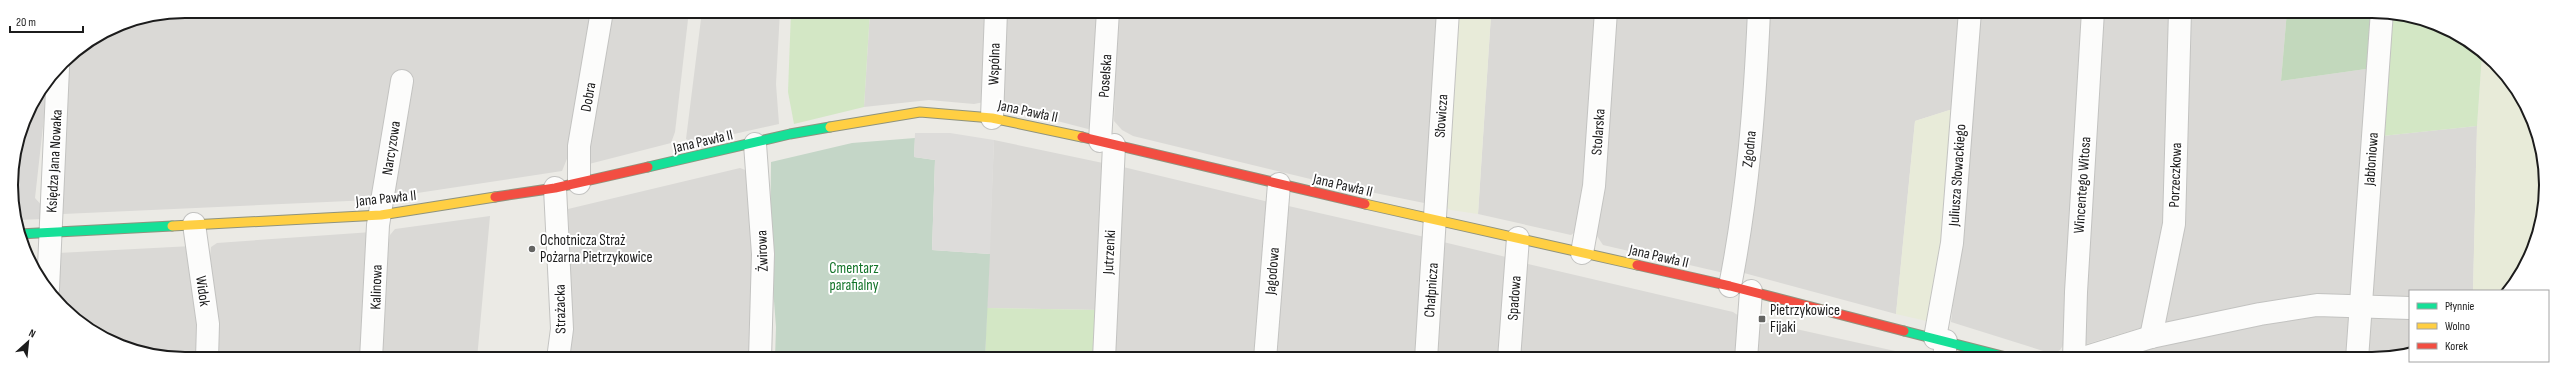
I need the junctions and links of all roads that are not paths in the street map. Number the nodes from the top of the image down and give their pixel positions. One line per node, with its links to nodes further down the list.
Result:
1 (601, 18): 16 (street, Dobra)
2 (996, 18): 13 (street, Wspólna)
3 (1108, 18): 14 (street, Poselska)
4 (1448, 18): 20 (street, Słowicza)
5 (1606, 18): 25 (street, Stolarska)
6 (1759, 18): 27 (street, Zgodna)
7 (1969, 18): 32 (street, Juliusza Słowackiego)
8 (2093, 18): 43 (street, Wincentego Witosa)
9 (2180, 18): 31 (street, Porzeczkowa)
10 (2381, 18): 29 (street, Jabłoniowa)
11 (58, 77): 22 (street, Księdza Jana Nowaka)
12 (402, 81): 19 (street, Narcyzowa)
13 (992, 118): 14 (street, Jana Pawła II); 15 (street, Jana Pawła II)
14 (1107, 143): 17 (street, Jana Pawła II); 37 (street, Jutrzenki)
15 (755, 144): 16 (street, Jana Pawła II); 36 (street, Żwirowa)
16 (579, 183): 18 (street, Jana Pawła II)
17 (1279, 184): 20 (street, Jana Pawła II); 38 (street, Jagodowa)
18 (555, 188): 19 (street, Jana Pawła II); 35 (street, Strażacka)
19 (380, 215): 21 (street, Jana Pawła II); 34 (street, Kalinowa)
20 (1436, 221): 24 (street, Jana Pawła II); 39 (street, Chałpnicza)
21 (194, 224): 22 (street, Jana Pawła II); 33 (street, Widok)
22 (50, 231): 23 (street, Jana Pawła II); 26 (street, Księdza Jana Nowaka)
23 (25, 233)
24 (1518, 238): 25 (street, Jana Pawła II); 40 (street, Spadowa)
25 (1582, 253): 27 (street, Jana Pawła II)
26 (48, 281)
27 (1730, 286): 28 (street, Jana Pawła II)
28 (1751, 291): 32 (street, Jana Pawła II); 41 (street)
29 (2359, 306): 30 (street); 31 (street); 45 (street, Jabłoniowa)
30 (2409, 308)
31 (2150, 337): 44 (street)
32 (1942, 346): 42 (street, Jana Pawła II)
33 (207, 352)
34 (371, 352)
35 (559, 352)
36 (760, 352)
37 (1104, 352)
38 (1266, 352)
39 (1427, 352)
40 (1510, 352)
41 (1747, 352)
42 (1975, 352)
43 (2074, 352)
44 (2102, 352)
45 (2357, 352)

